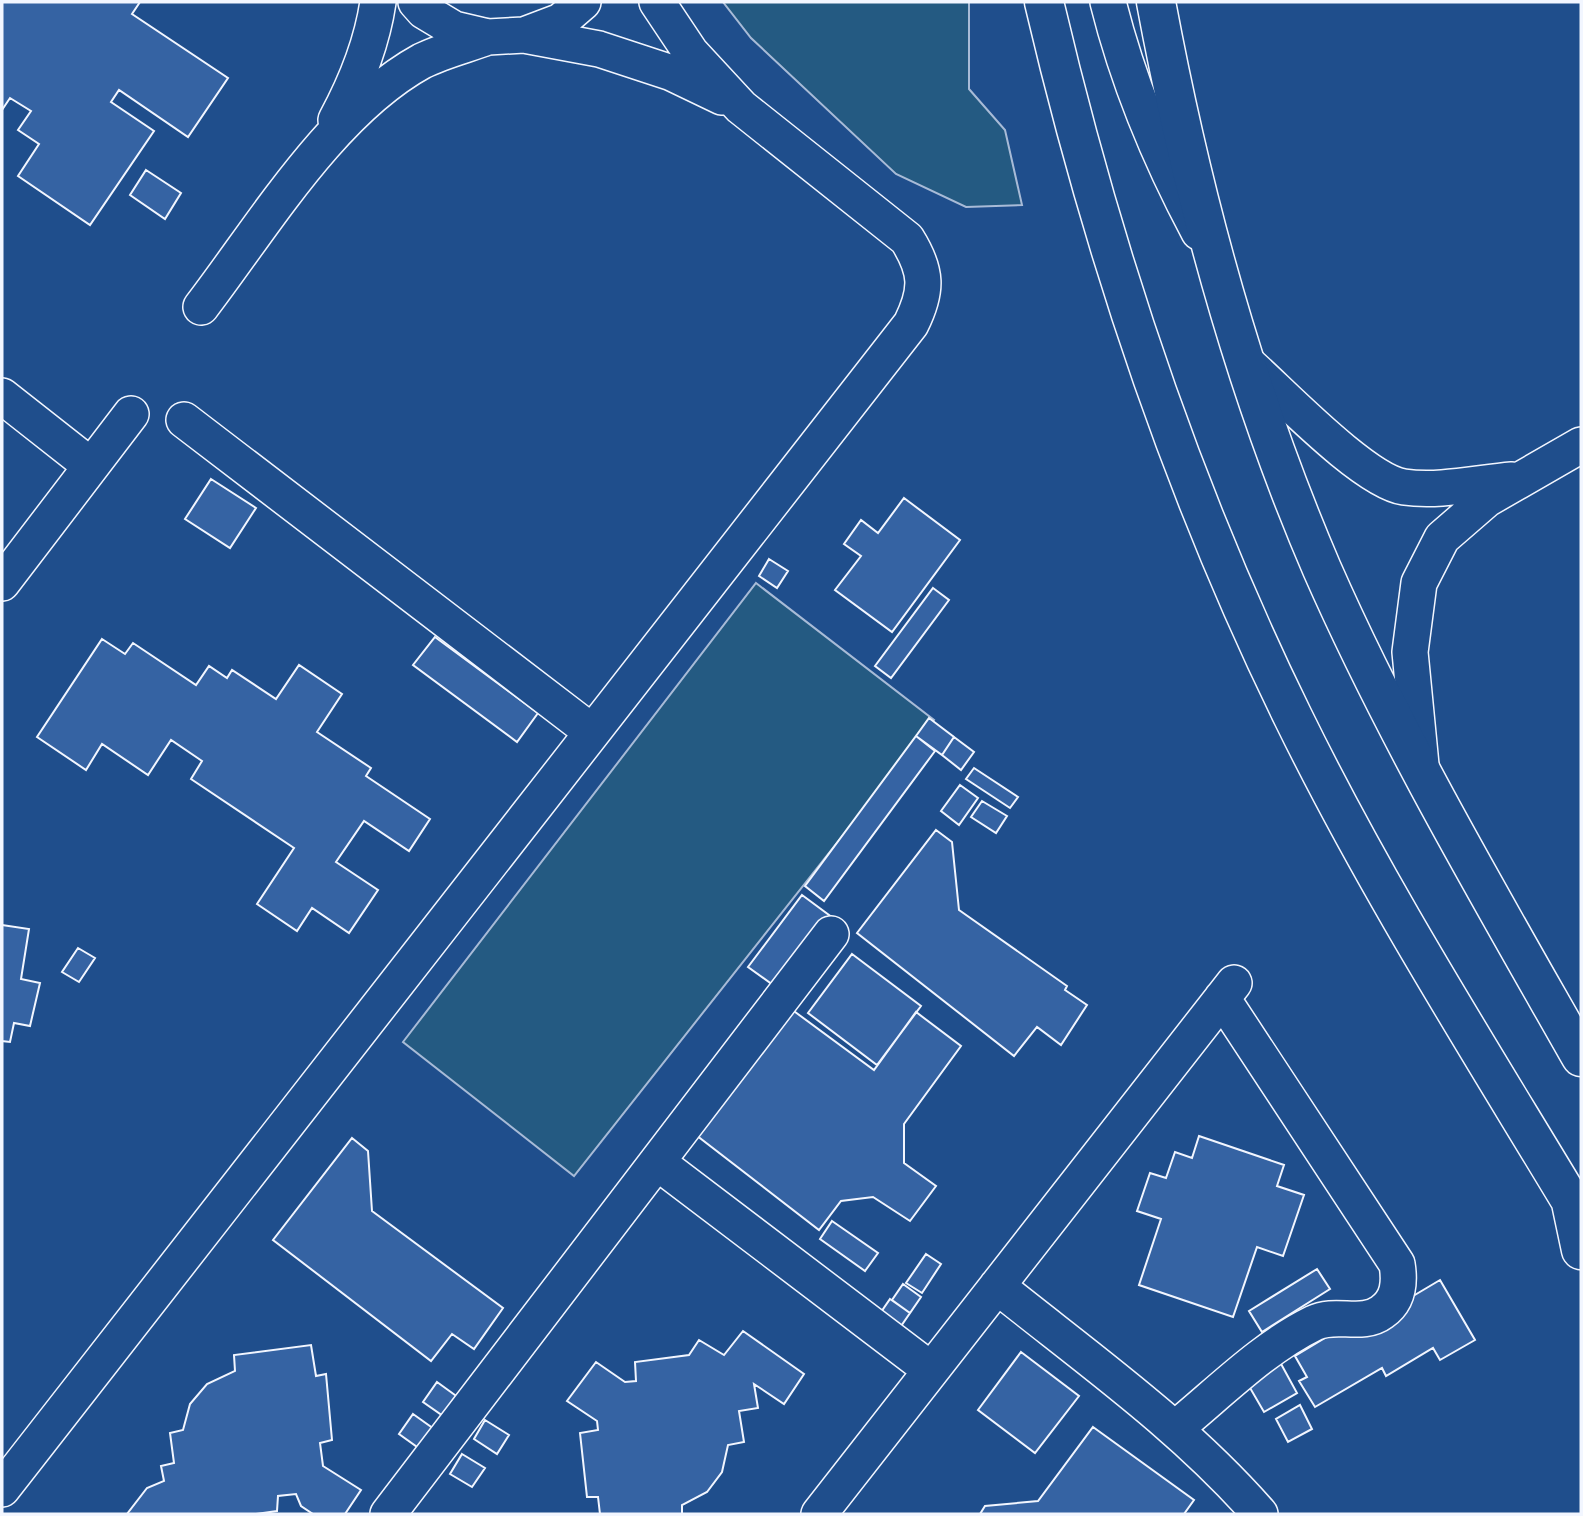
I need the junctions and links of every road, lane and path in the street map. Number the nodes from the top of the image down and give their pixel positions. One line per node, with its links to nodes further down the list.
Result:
1 (378, 2): 11 (street)
2 (416, 2): 9 (street)
3 (583, 2): 8 (street)
4 (657, 2): 10 (street)
5 (1044, 2): 27 (main road)
6 (1108, 2): 12 (street)
7 (1156, 2): 12 (main road)
8 (524, 35): 9 (street); 10 (street)
9 (488, 37): 11 (street)
10 (741, 107): 22 (street)
11 (319, 151): 13 (street)
12 (1213, 259): 14 (main road)
13 (201, 307)
14 (1248, 364): 20 (street); 23 (main road)
15 (2, 396): 19 (street)
16 (131, 414): 19 (street)
17 (184, 420): 22 (street)
18 (1581, 445): 20 (street)
19 (91, 466): 21 (street)
20 (1522, 480): 23 (street)
21 (2, 583)
22 (592, 732): 32 (street)
23 (1420, 765): 25 (main road)
24 (831, 934): 26 (street)
25 (1581, 1057)
26 (657, 1162): 30 (street); 33 (street)
27 (1575, 1208): 28 (main road)
28 (1581, 1250)
29 (997, 1286): 30 (street); 31 (street); 31 (street)
30 (932, 1370): 34 (street)
31 (1176, 1428): 35 (street)
32 (2, 1489)
33 (388, 1514)
34 (819, 1514)
35 (1260, 1514)

